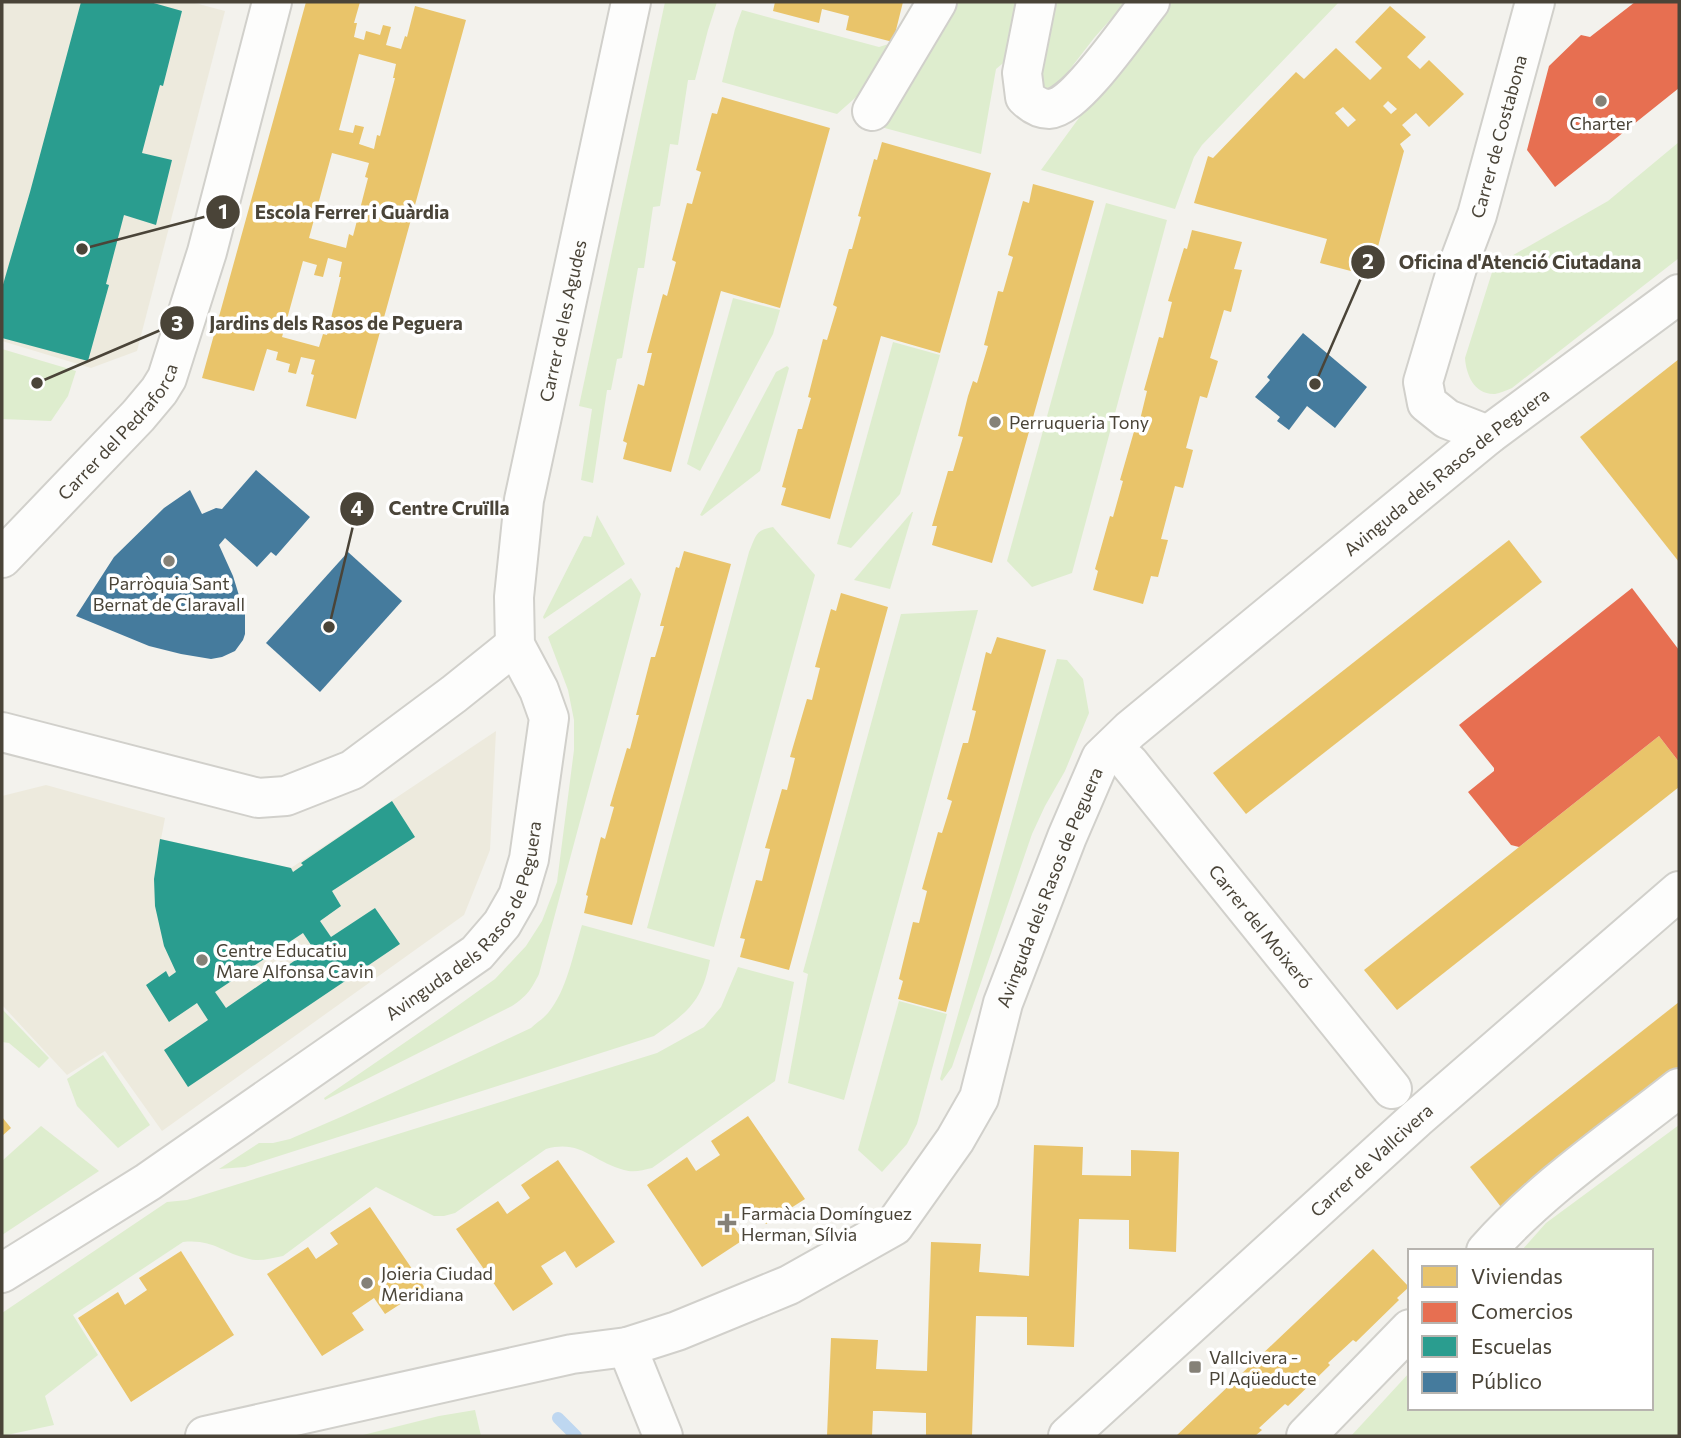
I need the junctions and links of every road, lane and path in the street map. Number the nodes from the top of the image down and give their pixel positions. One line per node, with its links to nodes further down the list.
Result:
1 (272, 2): 10 (street, Carrer del Pedraforca)
2 (631, 2): 11 (street, Carrer de les Agudes)
3 (937, 2): 7 (street)
4 (1036, 2): 5 (street)
5 (1150, 2)
6 (1535, 2): 9 (street, Carrer de Costabona)
7 (872, 111)
8 (1679, 294): 9 (street, Avinguda dels Rasos de Peguera)
9 (1488, 435): 20 (street, Avinguda dels Rasos de Peguera)
10 (2, 558)
11 (516, 645): 12 (street); 18 (street, Avinguda dels Rasos de Peguera)
12 (2, 732)
13 (1129, 763): 16 (street, Carrer del Moixeró)
14 (1679, 891): 23 (street, Carrer de Vallcivera)
15 (1679, 1088): 17 (street)
16 (1392, 1089)
17 (1488, 1249)
18 (2, 1273)
19 (1408, 1331): 24 (street)
20 (627, 1347): 21 (street, Avinguda dels Rasos de Peguera); 22 (street)
21 (205, 1436)
22 (663, 1436)
23 (1068, 1436)
24 (1306, 1436)

